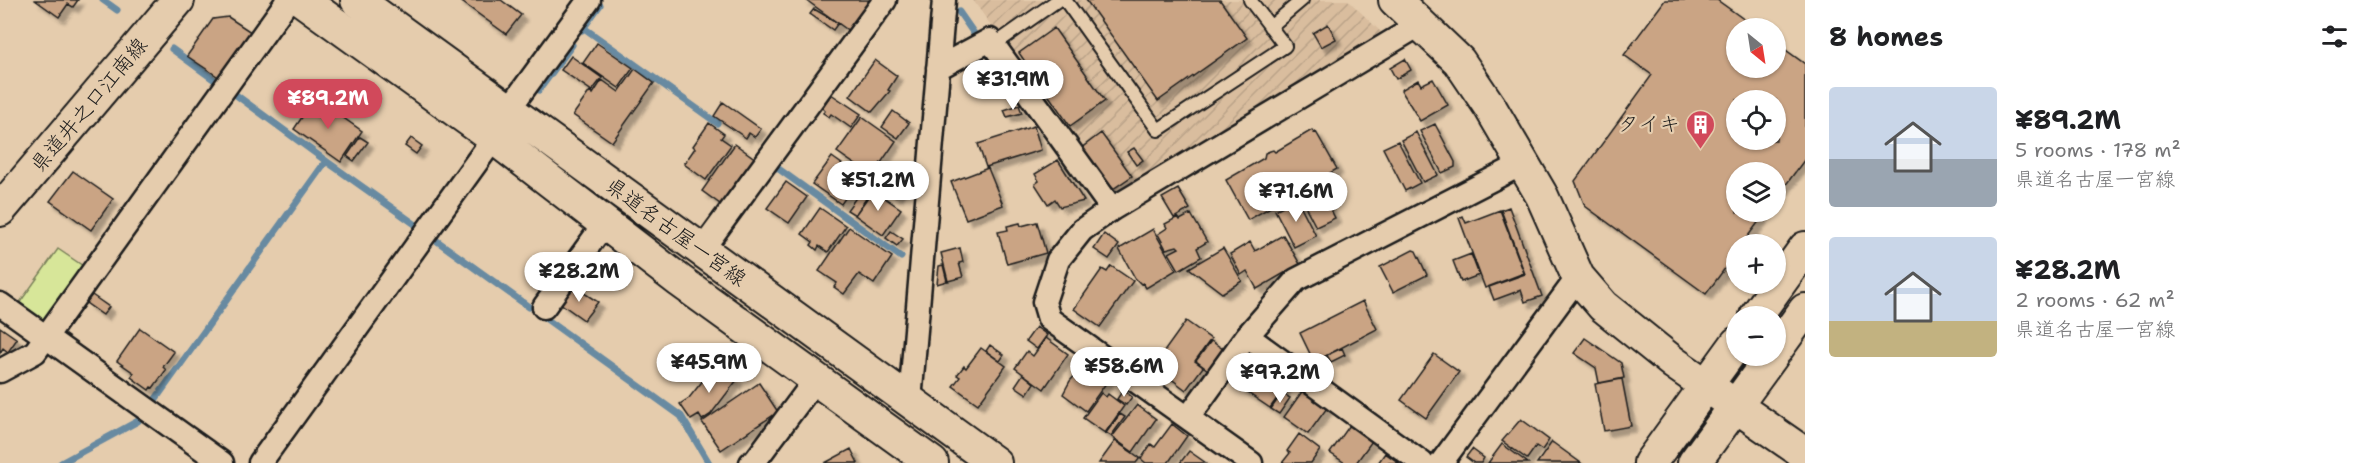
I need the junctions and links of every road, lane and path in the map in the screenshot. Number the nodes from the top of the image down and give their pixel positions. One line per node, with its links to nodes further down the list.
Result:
1 (178, 0): 21 (main road, 県道井之口江南線)
2 (288, 0): 30 (street)
3 (302, 0): 18 (main road, 県道名古屋一宮線)
4 (357, 0): 17 (main road, 県道名古屋一宮線)
5 (589, 0): 17 (street)
6 (885, 0): 24 (street)
7 (944, 0): 16 (street)
8 (1058, 0): 15 (lane)
9 (1065, 0): 14 (lane)
10 (1250, 0): 14 (lane)
11 (1302, 0): 14 (lane)
12 (1395, 0): 13 (main road)
13 (1421, 24): 19 (main road); 20 (street)
14 (1270, 27)
15 (994, 45): 16 (street); 20 (street)
16 (938, 68): 38 (street)
17 (509, 110): 24 (main road, 県道名古屋一宮線)
18 (494, 138): 22 (main road, 県道名古屋一宮線); 43 (street)
19 (1522, 164): 25 (main road); 31 (street)
20 (1112, 209): 40 (street)
21 (0, 210)
22 (605, 223): 28 (street); 36 (main road, 県道名古屋一宮線)
23 (1805, 248): 27 (main road)
24 (701, 251): 38 (main road, 県道名古屋一宮線)
25 (1578, 277): 37 (main road); 49 (street)
26 (0, 304): 30 (street)
27 (1763, 306)
28 (544, 307)
29 (1805, 310): 32 (main road)
30 (46, 336): 35 (street); 42 (street)
31 (1247, 336): 40 (street); 48 (street)
32 (1786, 336)
33 (1726, 358): 37 (main road)
34 (1765, 366): 39 (main road)
35 (0, 371)
36 (816, 379): 44 (street); 45 (main road, 県道名古屋一宮線)
37 (1707, 384): 39 (main road); 50 (main road)
38 (910, 401): 46 (main road, 県道名古屋一宮線)
39 (1736, 405): 41 (main road); 51 (main road)
40 (1188, 418): 47 (street)
41 (1805, 454)
42 (222, 463)
43 (260, 463)
44 (751, 463)
45 (932, 463)
46 (995, 463)
47 (1251, 463)
48 (1422, 463)
49 (1441, 463)
50 (1650, 463)
51 (1694, 463)

